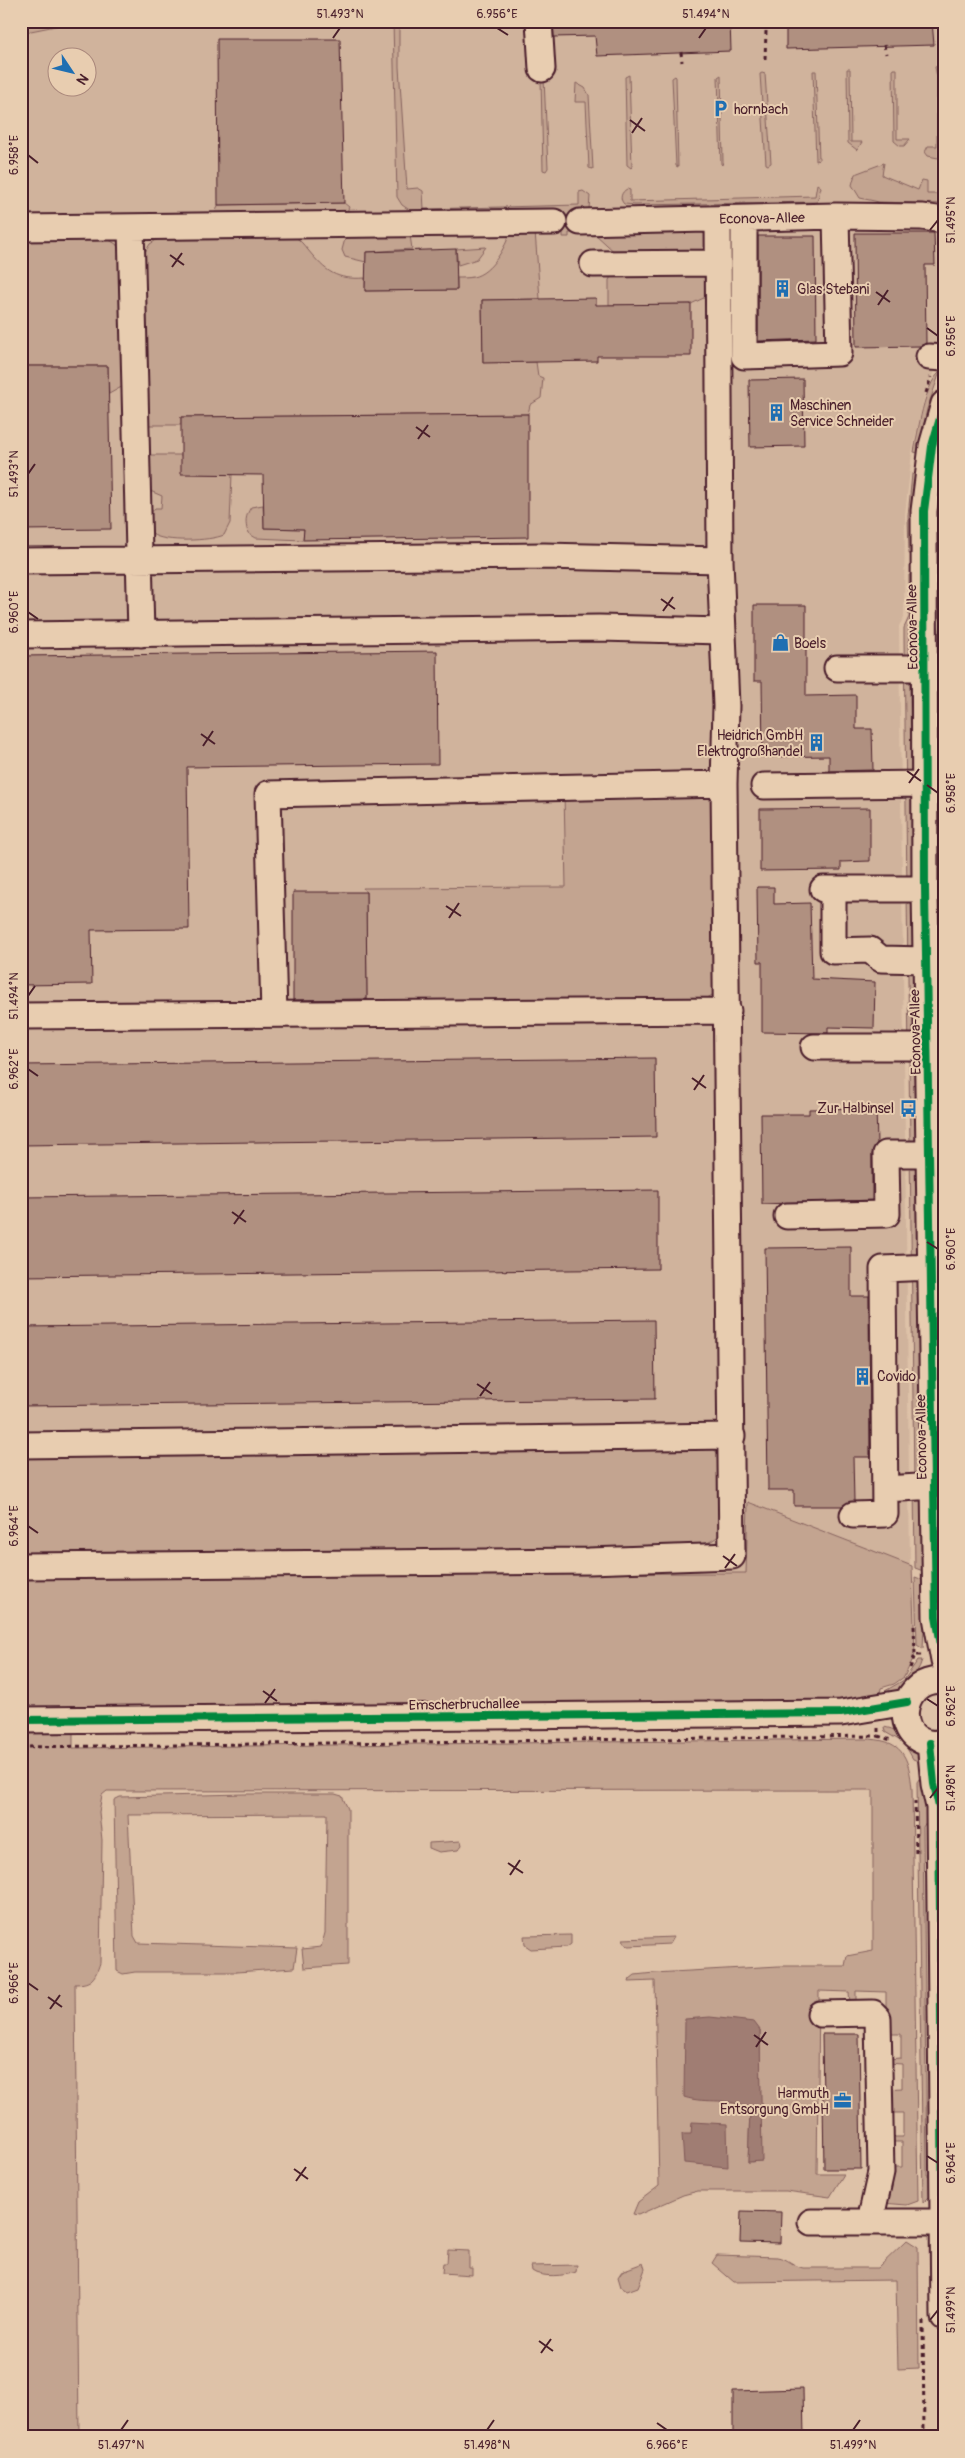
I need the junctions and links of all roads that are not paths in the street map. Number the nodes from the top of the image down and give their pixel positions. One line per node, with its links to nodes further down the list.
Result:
1 (539, 21): 2 (street)
2 (542, 69)
3 (836, 216): 5 (street, Econova-Allee); 5 (street); 6 (street, Econova-Allee)
4 (718, 219): 5 (street, Econova-Allee); 8 (street, Econova-Allee); 11 (street)
5 (744, 219)
6 (944, 220)
7 (554, 222): 9 (street)
8 (580, 222)
9 (131, 227): 10 (street); 15 (street)
10 (21, 228)
11 (718, 263): 12 (street); 16 (street)
12 (594, 264)
13 (944, 404): 14 (street, Econova-Allee)
14 (936, 467): 22 (street, Econova-Allee)
15 (139, 560): 16 (street); 17 (street); 19 (street)
16 (720, 560): 18 (street)
17 (21, 561)
18 (723, 631): 19 (street); 23 (street)
19 (141, 634): 20 (street)
20 (21, 635)
21 (837, 668): 22 (street)
22 (925, 668): 24 (street, Econova-Allee)
23 (724, 784): 29 (street); 30 (street)
24 (926, 784): 25 (street); 26 (street, Econova-Allee)
25 (764, 786)
26 (935, 834): 27 (street, Econova-Allee)
27 (925, 889): 28 (street, Econova-Allee); 28 (street)
28 (932, 956): 33 (street, Econova-Allee)
29 (728, 1010): 30 (street); 38 (street)
30 (274, 1014): 31 (street)
31 (21, 1016)
32 (814, 1046): 33 (street)
33 (928, 1047): 34 (street, Econova-Allee)
34 (930, 1154): 35 (street); 36 (street, Econova-Allee)
35 (787, 1216)
36 (938, 1241): 37 (street, Econova-Allee)
37 (932, 1267): 40 (street, Econova-Allee); 41 (street)
38 (732, 1436): 39 (street); 44 (street)
39 (21, 1445)
40 (935, 1486): 41 (street); 43 (street, Econova-Allee)
41 (885, 1489): 42 (street)
42 (852, 1515)
43 (940, 1533): 45 (street, Econova-Allee)
44 (21, 1566)
45 (936, 1617): 46 (street, Econova-Allee); 47 (street, Econova-Allee)
46 (944, 1661)
47 (935, 1682): 48 (street)
48 (907, 1714): 49 (street, Emscherbruchallee); 50 (street)
49 (21, 1720)
50 (937, 1743): 51 (street)
51 (941, 1797): 53 (street)
52 (820, 2014): 56 (street)
53 (943, 2131): 54 (street)
54 (943, 2218): 56 (street); 57 (street)
55 (812, 2222): 56 (street)
56 (870, 2222)
57 (944, 2307): 58 (street)
58 (944, 2317)

